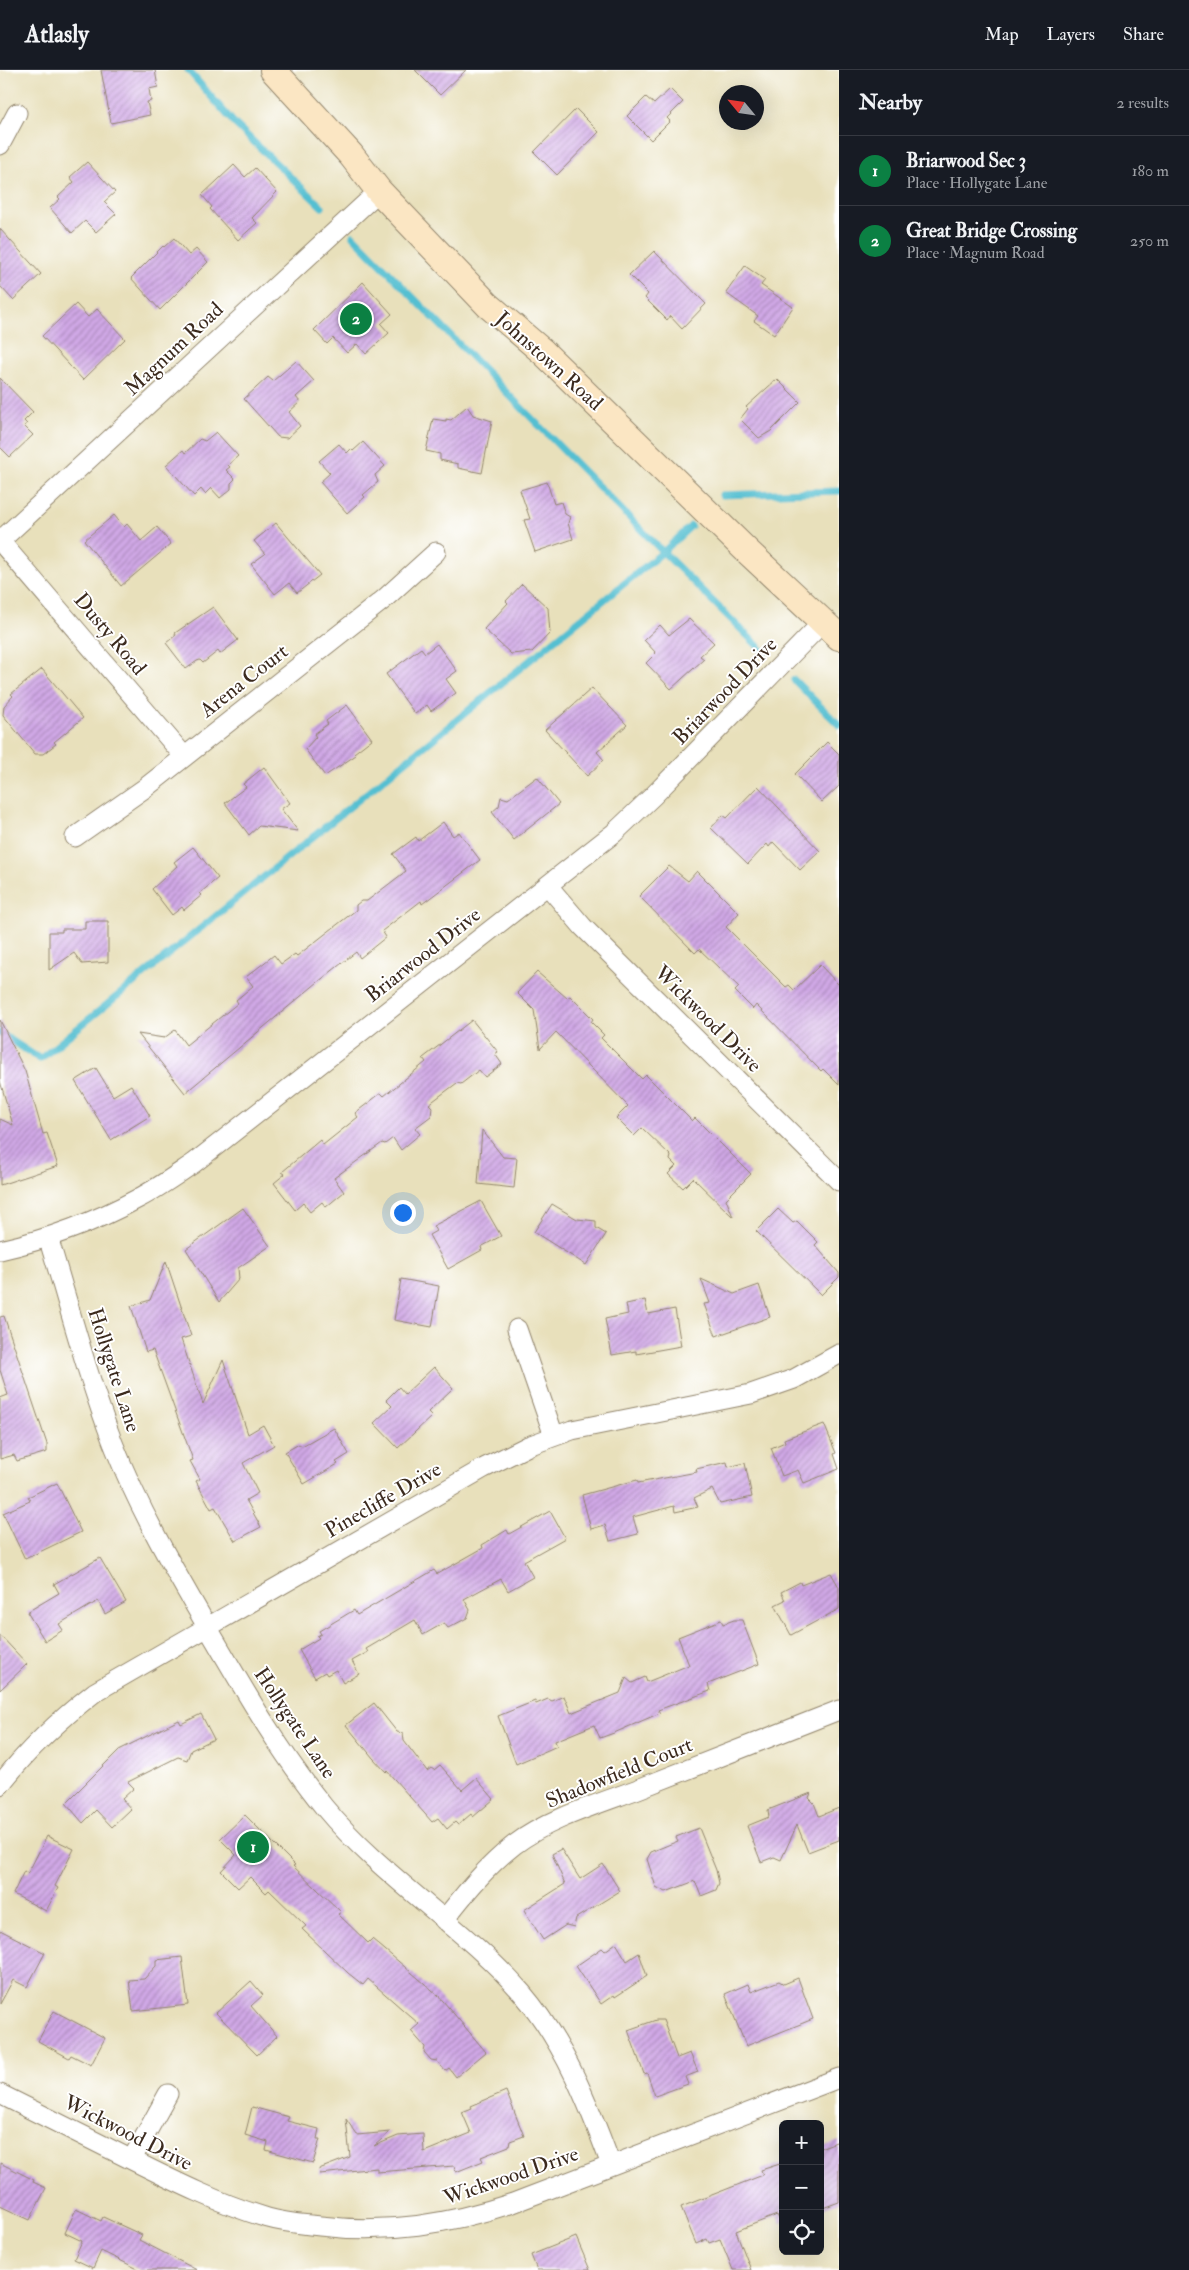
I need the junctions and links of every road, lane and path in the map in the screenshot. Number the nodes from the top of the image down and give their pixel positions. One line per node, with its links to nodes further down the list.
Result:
1 (273, 70): 4 (main road, Johnstown Road)
2 (17, 113): 3 (street)
3 (0, 145)
4 (379, 190): 5 (street, Magnum Road); 7 (main road, Johnstown Road)
5 (0, 541): 8 (street, Dusty Road)
6 (436, 552): 8 (street, Arena Court)
7 (831, 630): 10 (street, Briarwood Drive)
8 (184, 756): 9 (street, Arena Court)
9 (75, 837)
10 (548, 886): 11 (street, Wickwood Drive); 12 (street, Briarwood Drive)
11 (839, 1181)
12 (48, 1237): 13 (street, Briarwood Drive); 17 (street, Hollygate Lane)
13 (0, 1250)
14 (517, 1329): 16 (street)
15 (839, 1354): 16 (street, Pinecliffe Drive)
16 (554, 1436): 17 (street, Pinecliffe Drive)
17 (207, 1627): 19 (street, Pinecliffe Drive); 20 (street, Hollygate Lane)
18 (839, 1710): 20 (street, Shadowfield Court)
19 (0, 1785)
20 (444, 1920): 25 (street, Hollygate Lane)
21 (839, 2078): 25 (street, Wickwood Drive)
22 (0, 2094): 24 (street, Wickwood Drive)
23 (168, 2094): 24 (street)
24 (132, 2159): 25 (street, Wickwood Drive)
25 (612, 2165)

